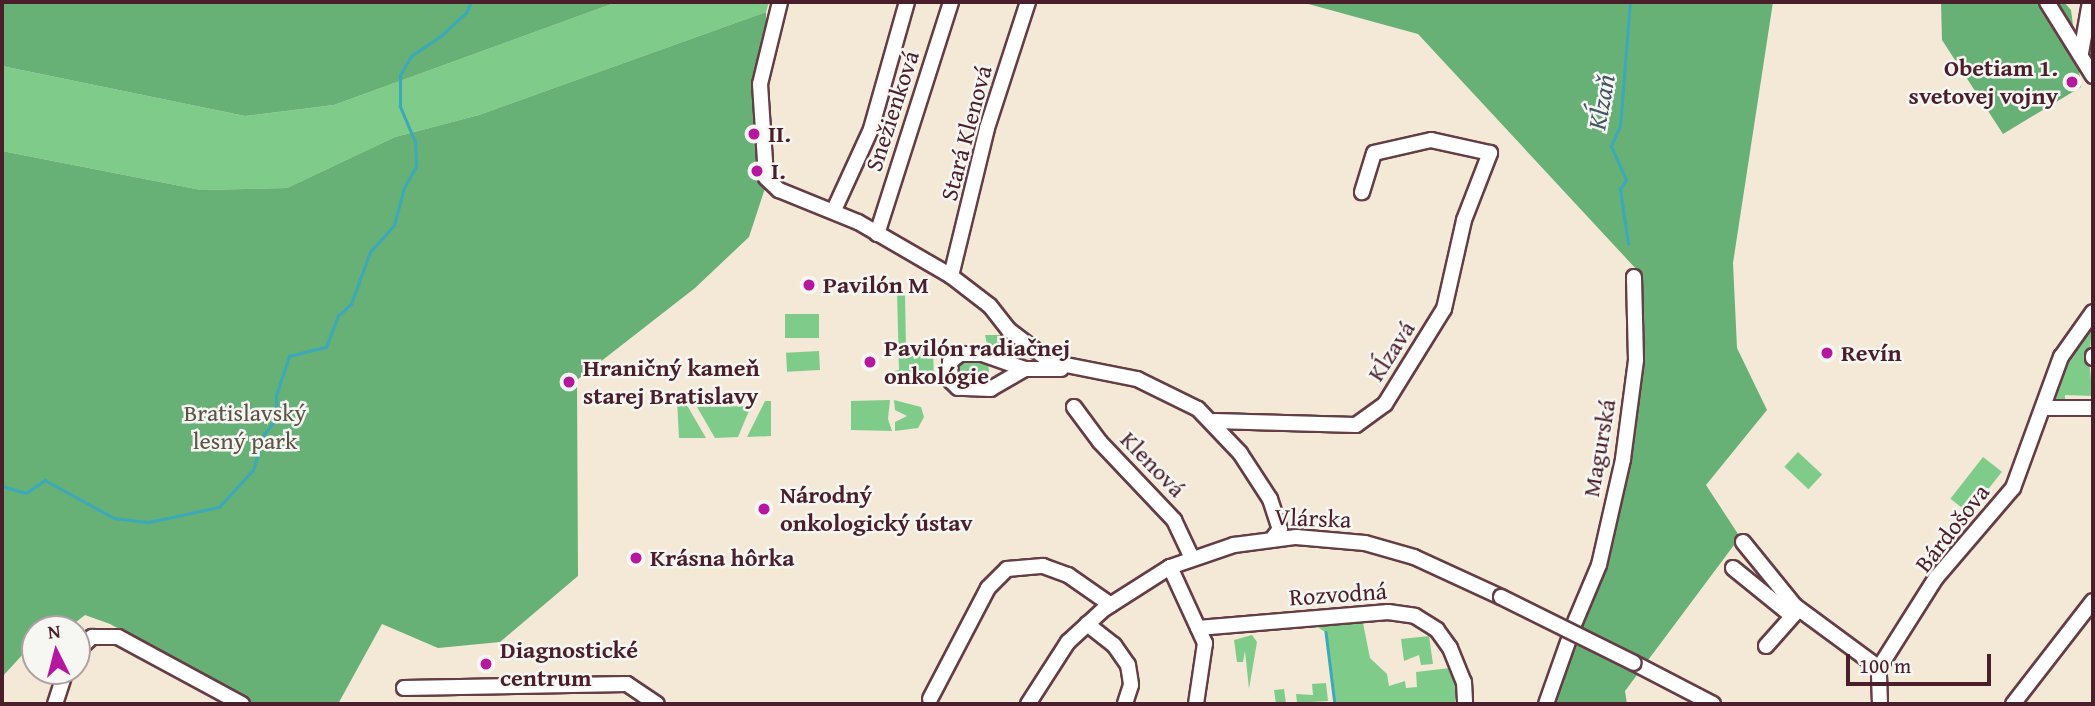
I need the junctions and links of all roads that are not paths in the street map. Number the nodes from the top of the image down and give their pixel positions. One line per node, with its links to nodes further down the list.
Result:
1 (780, 2): 10 (street)
2 (905, 2): 10 (street)
3 (951, 2): 11 (street, Snežienková)
4 (1028, 2): 12 (street, Stará Klenová)
5 (2047, 2): 7 (street)
6 (2091, 2): 7 (street)
7 (2081, 52): 8 (street)
8 (2093, 76)
9 (1362, 192): 20 (street, Kĺzavá)
10 (834, 210): 11 (street)
11 (877, 234): 12 (street)
12 (951, 276): 16 (street)
13 (1634, 277): 29 (street, Magurská)
14 (2093, 312): 18 (street, Bárdošova)
15 (1025, 369): 15 (street); 16 (street)
16 (1069, 369): 20 (street)
17 (1074, 407): 23 (street, Klenová)
18 (2043, 408): 19 (street); 35 (street, Bárdošova)
19 (2093, 408)
20 (1214, 421): 21 (street)
21 (1273, 538): 23 (street, Vlárska); 47 (street, Vlárska, bridge)
22 (1743, 541): 28 (street)
23 (1192, 558): 24 (street, Vlárska)
24 (1170, 567): 27 (street, Vlárska); 31 (street)
25 (1733, 568): 28 (street)
26 (2093, 601): 49 (street)
27 (1111, 605): 30 (street, Vlárska); 38 (street)
28 (1795, 613): 34 (street); 35 (street)
29 (1575, 622)
30 (1087, 624): 42 (street, Vlárska); 43 (street)
31 (1198, 628): 44 (street); 45 (street, Rozvodná)
32 (91, 638): 40 (street)
33 (1568, 642): 46 (street)
34 (1766, 646)
35 (1879, 668): 48 (street)
36 (61, 685): 39 (street)
37 (404, 688): 41 (street)
38 (930, 699)
39 (55, 704)
40 (242, 704)
41 (657, 704)
42 (1028, 704)
43 (1125, 704)
44 (1196, 704)
45 (1465, 704)
46 (1546, 704)
47 (1713, 704)
48 (1880, 704)
49 (2013, 704)

